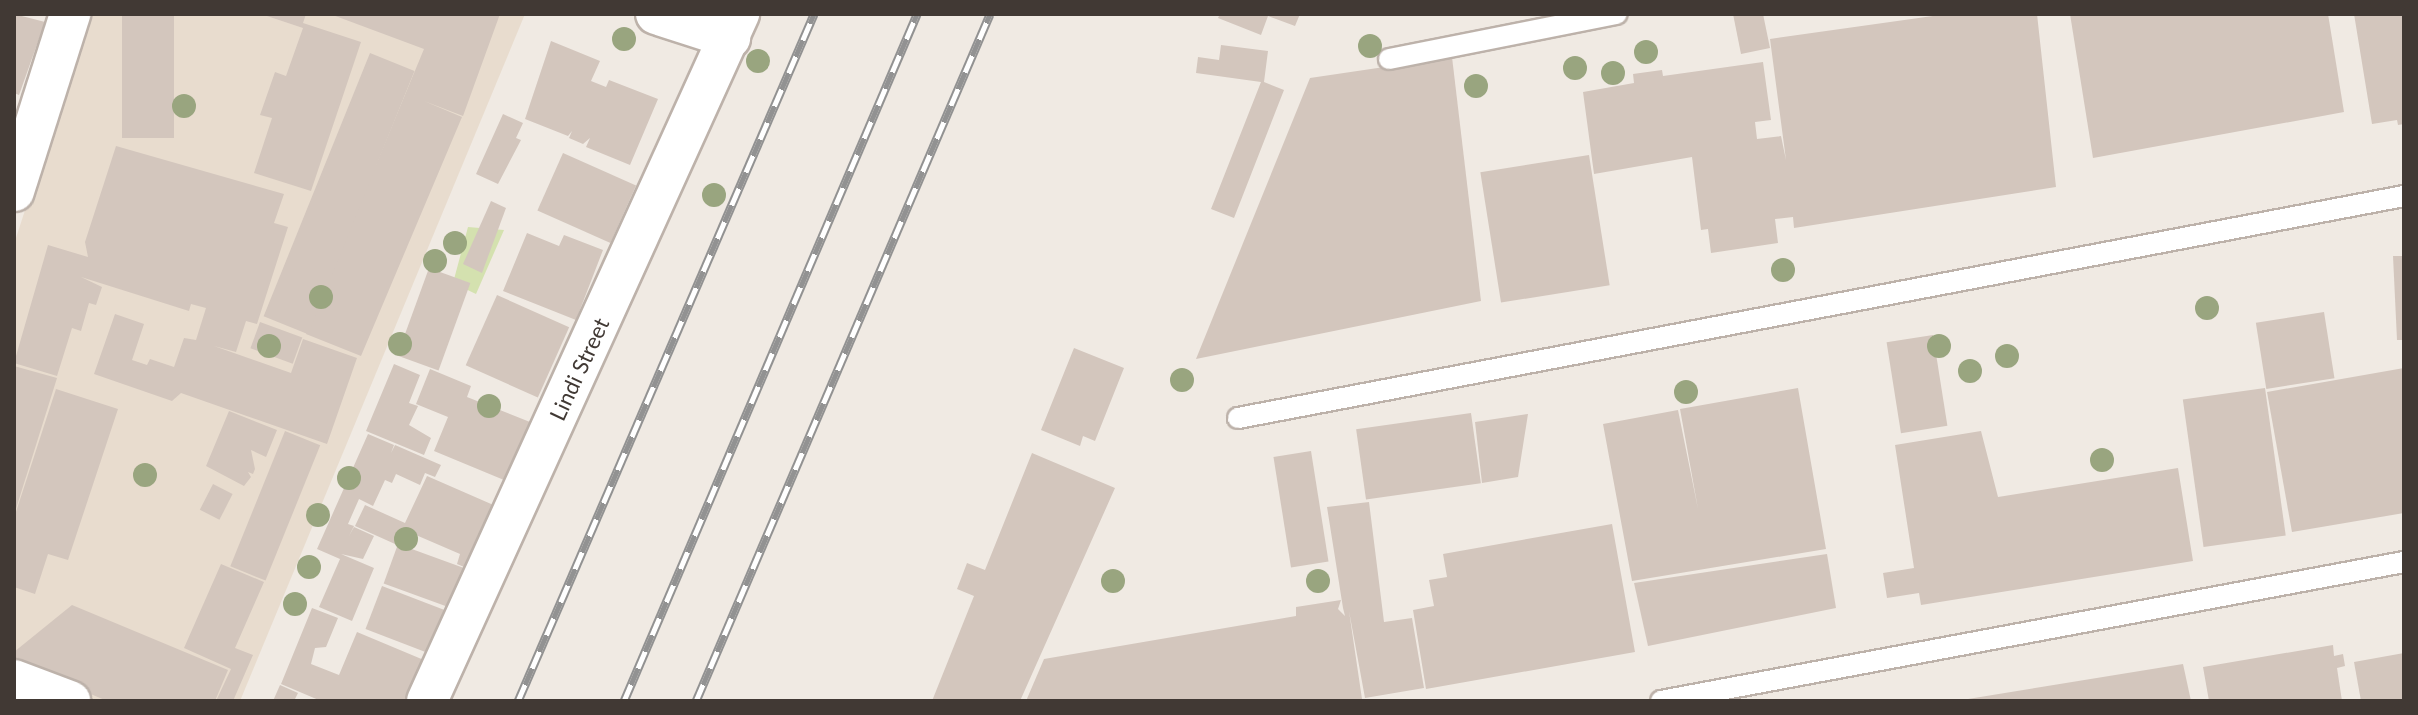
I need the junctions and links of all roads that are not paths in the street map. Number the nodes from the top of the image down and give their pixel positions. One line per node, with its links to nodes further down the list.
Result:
1 (70, 14): 6 (street)
2 (656, 14): 4 (street)
3 (1617, 14): 5 (lane)
4 (735, 26): 12 (street, Lindi Street)
5 (1389, 59)
6 (14, 191)
7 (2404, 196): 8 (lane)
8 (1238, 418)
9 (2404, 562): 13 (lane)
10 (14, 680): 11 (street)
11 (70, 701)
12 (427, 701)
13 (1661, 701)

